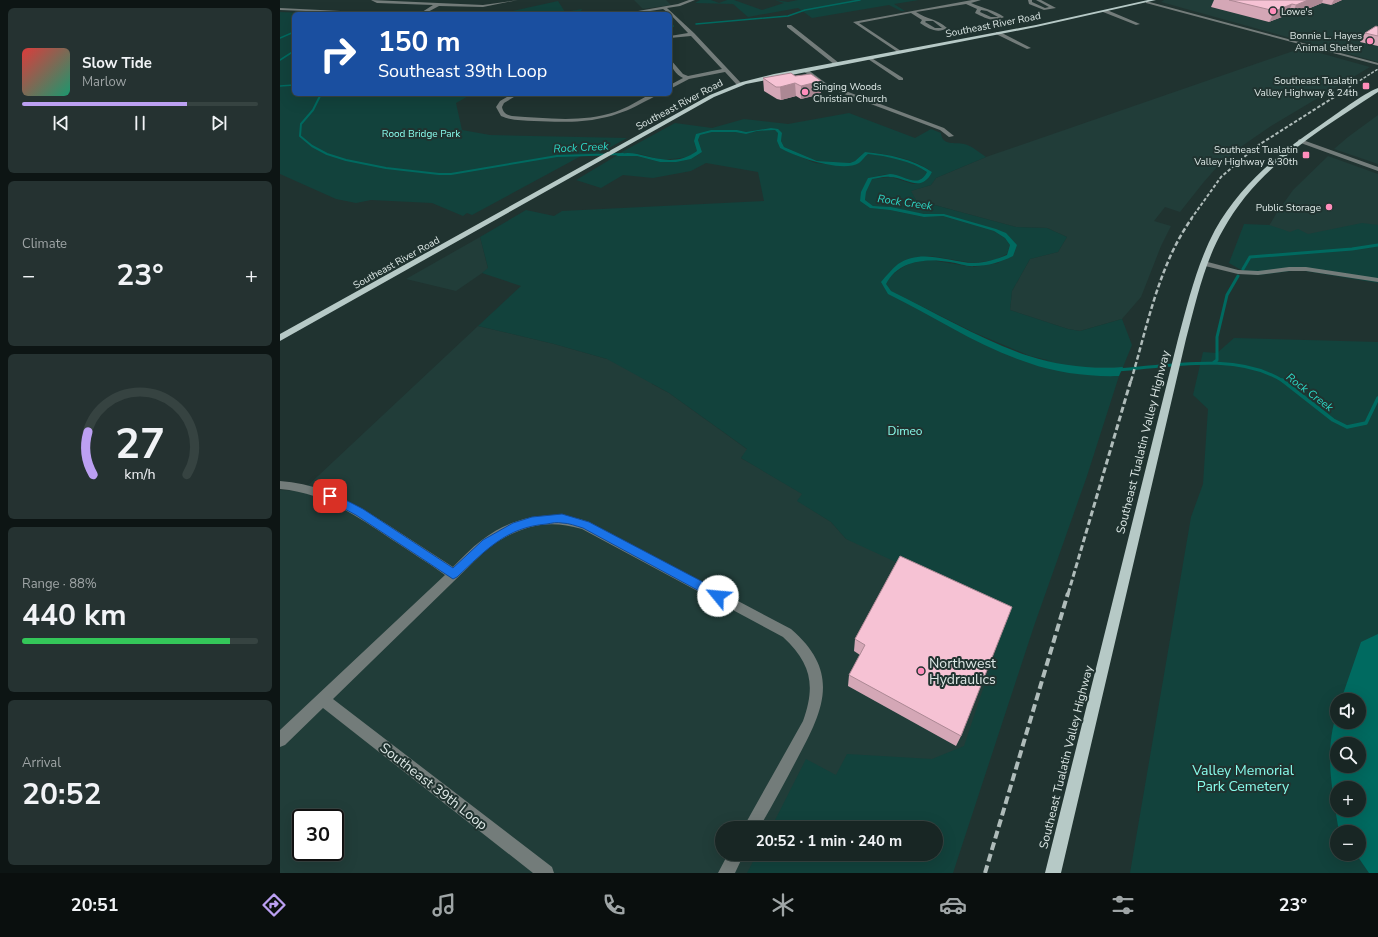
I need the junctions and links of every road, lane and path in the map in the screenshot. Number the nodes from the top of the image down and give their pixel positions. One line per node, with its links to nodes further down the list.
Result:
1 (373, 0): 12 (street)
2 (448, 0): 12 (street)
3 (516, 0): 9 (street)
4 (693, 0): 13 (street)
5 (979, 0): 10 (street)
6 (1030, 0): 7 (street)
7 (1038, 0)
8 (1154, 0): 11 (main road, Southeast River Road)
9 (512, 1): 12 (street)
10 (966, 2): 14 (street); 21 (street)
11 (1147, 2): 16 (main road, Southeast River Road); 34 (street)
12 (438, 4): 18 (street)
13 (664, 8): 19 (street); 20 (street)
14 (980, 9): 14 (street)
15 (280, 10): 17 (street)
16 (1105, 11): 24 (street); 26 (main road, Southeast River Road)
17 (330, 12)
18 (424, 12)
19 (637, 12)
20 (668, 12)
21 (912, 12): 23 (street); 30 (street)
22 (672, 15): 27 (street)
23 (925, 20)
24 (1138, 24)
25 (789, 26): 33 (street)
26 (998, 33): 29 (street); 30 (main road, Southeast River Road)
27 (692, 34): 28 (street); 35 (street)
28 (672, 37)
29 (1029, 48)
30 (899, 52): 31 (main road, Southeast River Road)
31 (870, 58): 33 (main road, Southeast River Road); 38 (street)
32 (672, 63): 37 (street)
33 (837, 64): 36 (main road, Southeast River Road)
34 (1378, 65)
35 (726, 70): 37 (street); 39 (street)
36 (805, 70): 39 (main road, Southeast River Road); 45 (street)
37 (687, 78): 40 (street)
38 (901, 79)
39 (739, 84): 50 (main road, Southeast River Road)
40 (672, 86)
41 (1378, 90): 46 (main road, Southeast Tualatin Valley Highway)
42 (512, 96): 44 (street)
43 (645, 96): 44 (street)
44 (649, 97)
45 (951, 136)
46 (1300, 141): 47 (street); 48 (main road, Southeast Tualatin Valley Highway)
47 (1378, 169)
48 (1204, 263): 49 (street); 59 (main road, Southeast Tualatin Valley Highway)
49 (1378, 280)
50 (280, 338)
51 (280, 485): 52 (street)
52 (453, 574): 53 (street); 55 (street)
53 (322, 699): 54 (street); 57 (street, Southeast 39th Loop)
54 (280, 740)
55 (755, 821)
56 (732, 861): 58 (street)
57 (546, 873)
58 (726, 873)
59 (1053, 873)

